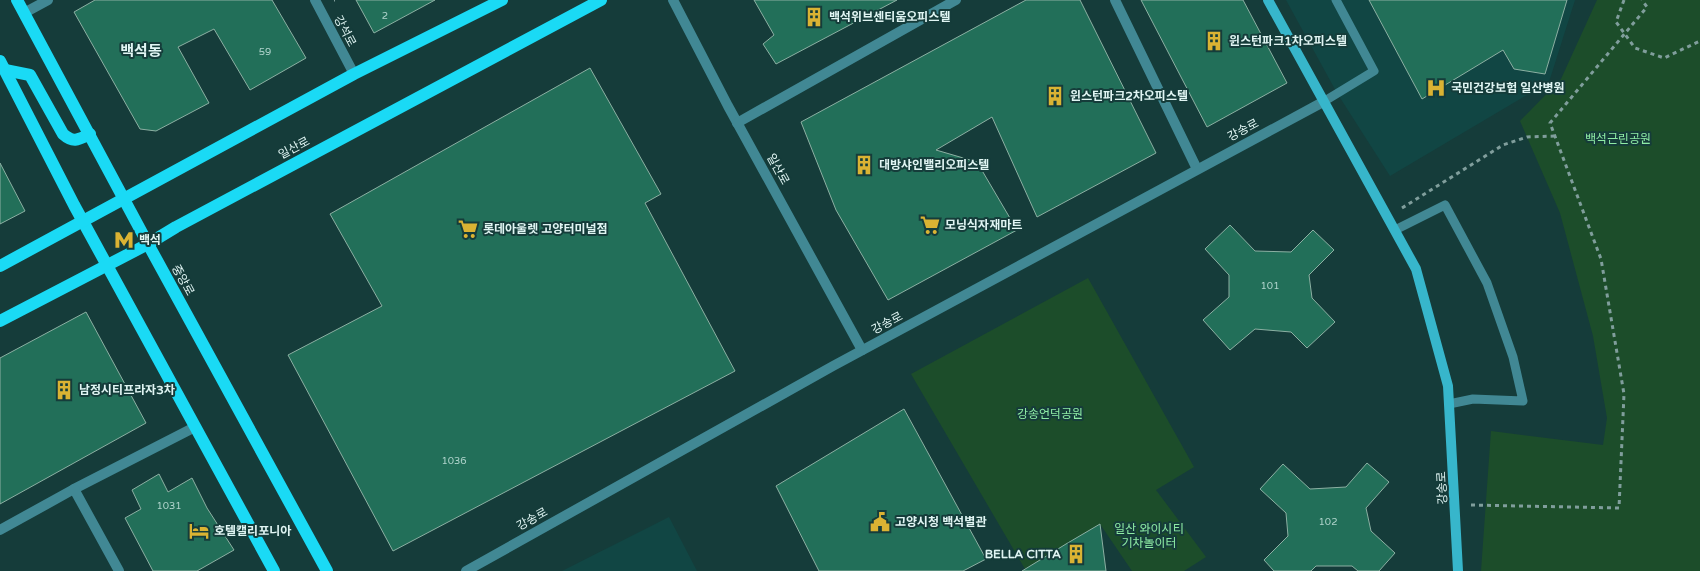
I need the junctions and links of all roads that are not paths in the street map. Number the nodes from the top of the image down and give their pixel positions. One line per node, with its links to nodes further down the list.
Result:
1 (17, 0): 11 (main road, 중앙로)
2 (48, 0): 11 (street)
3 (315, 0): 13 (street, 강석로)
4 (502, 0): 13 (main road)
5 (602, 0): 21 (main road, 일산로)
6 (673, 0): 15 (street, 일산로)
7 (956, 0): 15 (street)
8 (1115, 0): 17 (street)
9 (1268, 0): 14 (street, 강송로)
10 (1336, 0): 14 (lane)
11 (24, 13): 16 (main road, 중앙로)
12 (2, 66): 16 (main road); 19 (main road)
13 (354, 74): 18 (main road)
14 (1322, 102): 17 (street, 강송로); 20 (street, 강송로)
15 (737, 123): 25 (street, 일산로)
16 (90, 134): 18 (main road, 중앙로)
17 (1197, 169): 25 (street, 강송로)
18 (125, 199): 19 (main road); 21 (main road, 중앙로)
19 (82, 222): 22 (main road); 23 (main road)
20 (1395, 230): 26 (street, 강송로); 26 (lane)
21 (148, 244): 22 (main road, 일산로); 32 (main road, 중앙로)
22 (106, 264): 24 (main road, 일산로); 27 (main road)
23 (0, 266)
24 (0, 321)
25 (862, 350): 33 (street, 강송로)
26 (1450, 404): 34 (street, 강송로)
27 (195, 427): 28 (street); 31 (main road)
28 (74, 489): 29 (street); 30 (street)
29 (0, 530)
30 (119, 571)
31 (274, 571)
32 (327, 571)
33 (466, 571)
34 (1458, 571)

